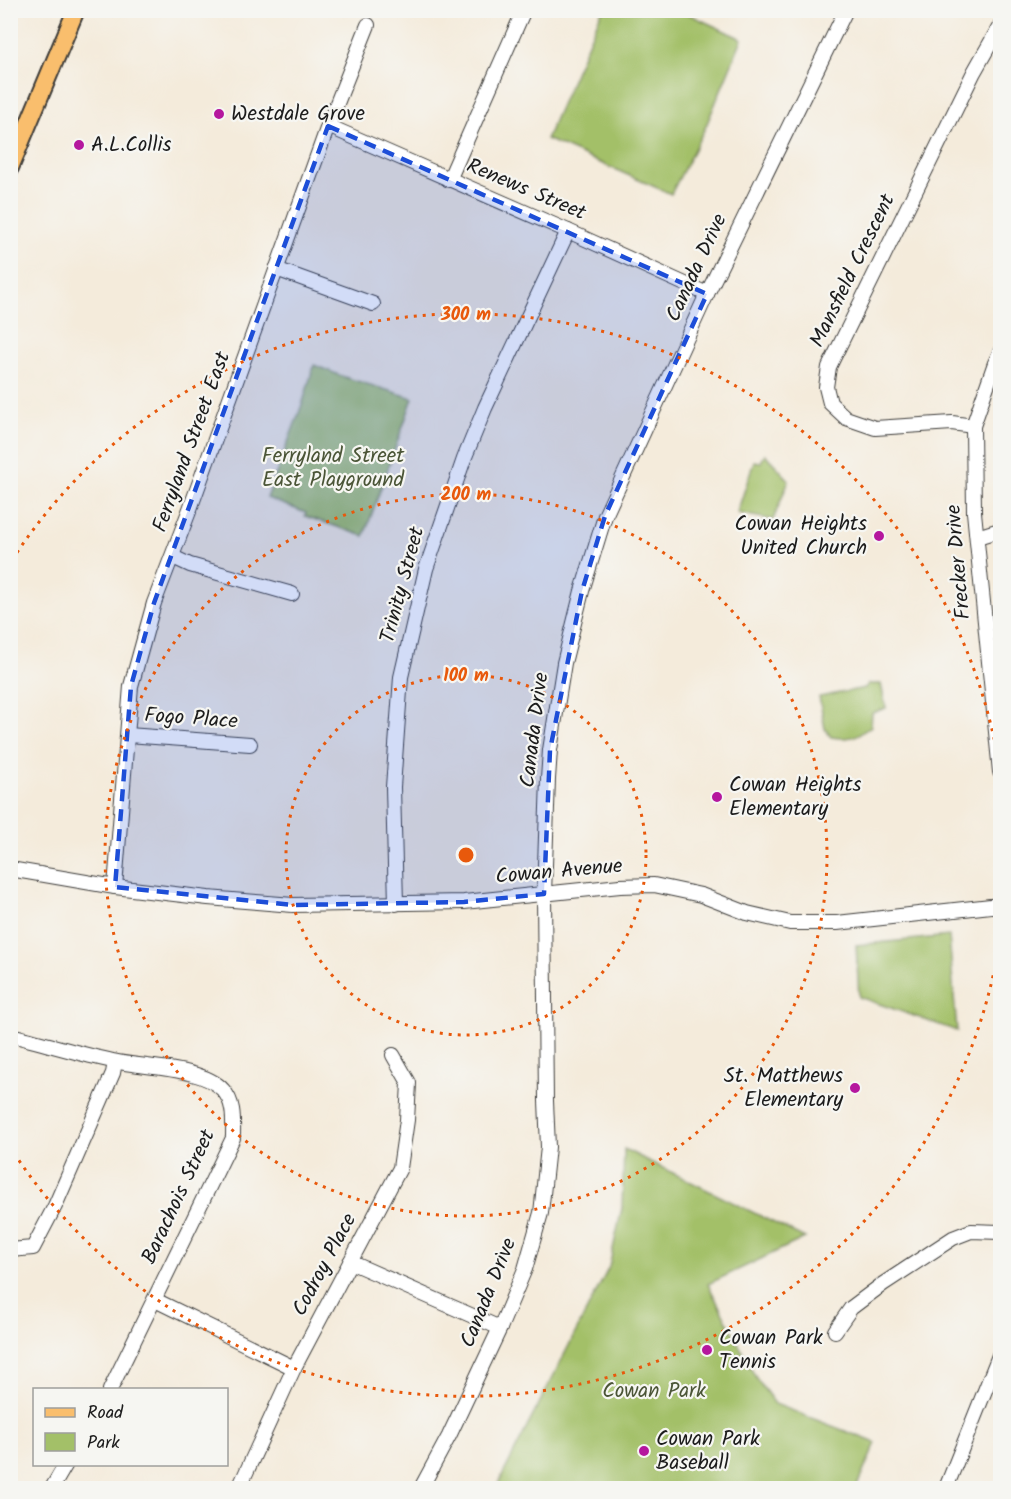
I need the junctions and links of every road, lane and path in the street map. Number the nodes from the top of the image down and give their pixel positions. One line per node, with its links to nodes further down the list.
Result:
1 (76, 10): 7 (main road)
2 (524, 10): 8 (street)
3 (844, 11): 11 (street, Canada Drive)
4 (368, 24): 6 (street, Ferryland Street East)
5 (1000, 26): 14 (street, Mansfield Crescent)
6 (328, 126): 8 (street, Renews Street); 10 (street, Ferryland Street East)
7 (10, 168)
8 (449, 180): 9 (street, Renews Street)
9 (568, 231): 11 (street, Renews Street); 26 (street, Trinity Street)
10 (276, 269): 12 (street); 17 (street, Ferryland Street East)
11 (707, 294): 25 (street, Canada Drive)
12 (373, 304)
13 (1000, 352): 14 (street, Frecker Drive)
14 (973, 426): 16 (street, Frecker Drive)
15 (1000, 530): 16 (street)
16 (977, 537): 19 (street, Frecker Drive)
17 (173, 557): 18 (street); 20 (street, Ferryland Street East)
18 (292, 594)
19 (996, 675): 22 (street, Frecker Drive)
20 (128, 735): 21 (street, Fogo Place); 24 (street, Ferryland Street East)
21 (250, 744)
22 (1000, 772)
23 (10, 869): 24 (street, Cowan Avenue)
24 (115, 887): 26 (street, Cowan Avenue)
25 (544, 894): 26 (street, Cowan Avenue); 27 (street, Cowan Avenue); 35 (street, Canada Drive)
26 (396, 904)
27 (1000, 905)
28 (10, 1035): 30 (street, Barachois Street)
29 (393, 1055): 33 (street, Codroy Place)
30 (115, 1062): 32 (street); 34 (street, Barachois Street)
31 (1000, 1232): 36 (street)
32 (10, 1250)
33 (350, 1262): 35 (street); 38 (street, Codroy Place)
34 (155, 1300): 38 (street); 39 (street, Barachois Street)
35 (500, 1328): 43 (street, Canada Drive)
36 (835, 1331)
37 (1000, 1353): 44 (street)
38 (294, 1368): 42 (street, Codroy Place)
39 (111, 1388)
40 (65, 1466): 41 (street)
41 (52, 1488)
42 (238, 1488)
43 (421, 1488)
44 (946, 1488)

